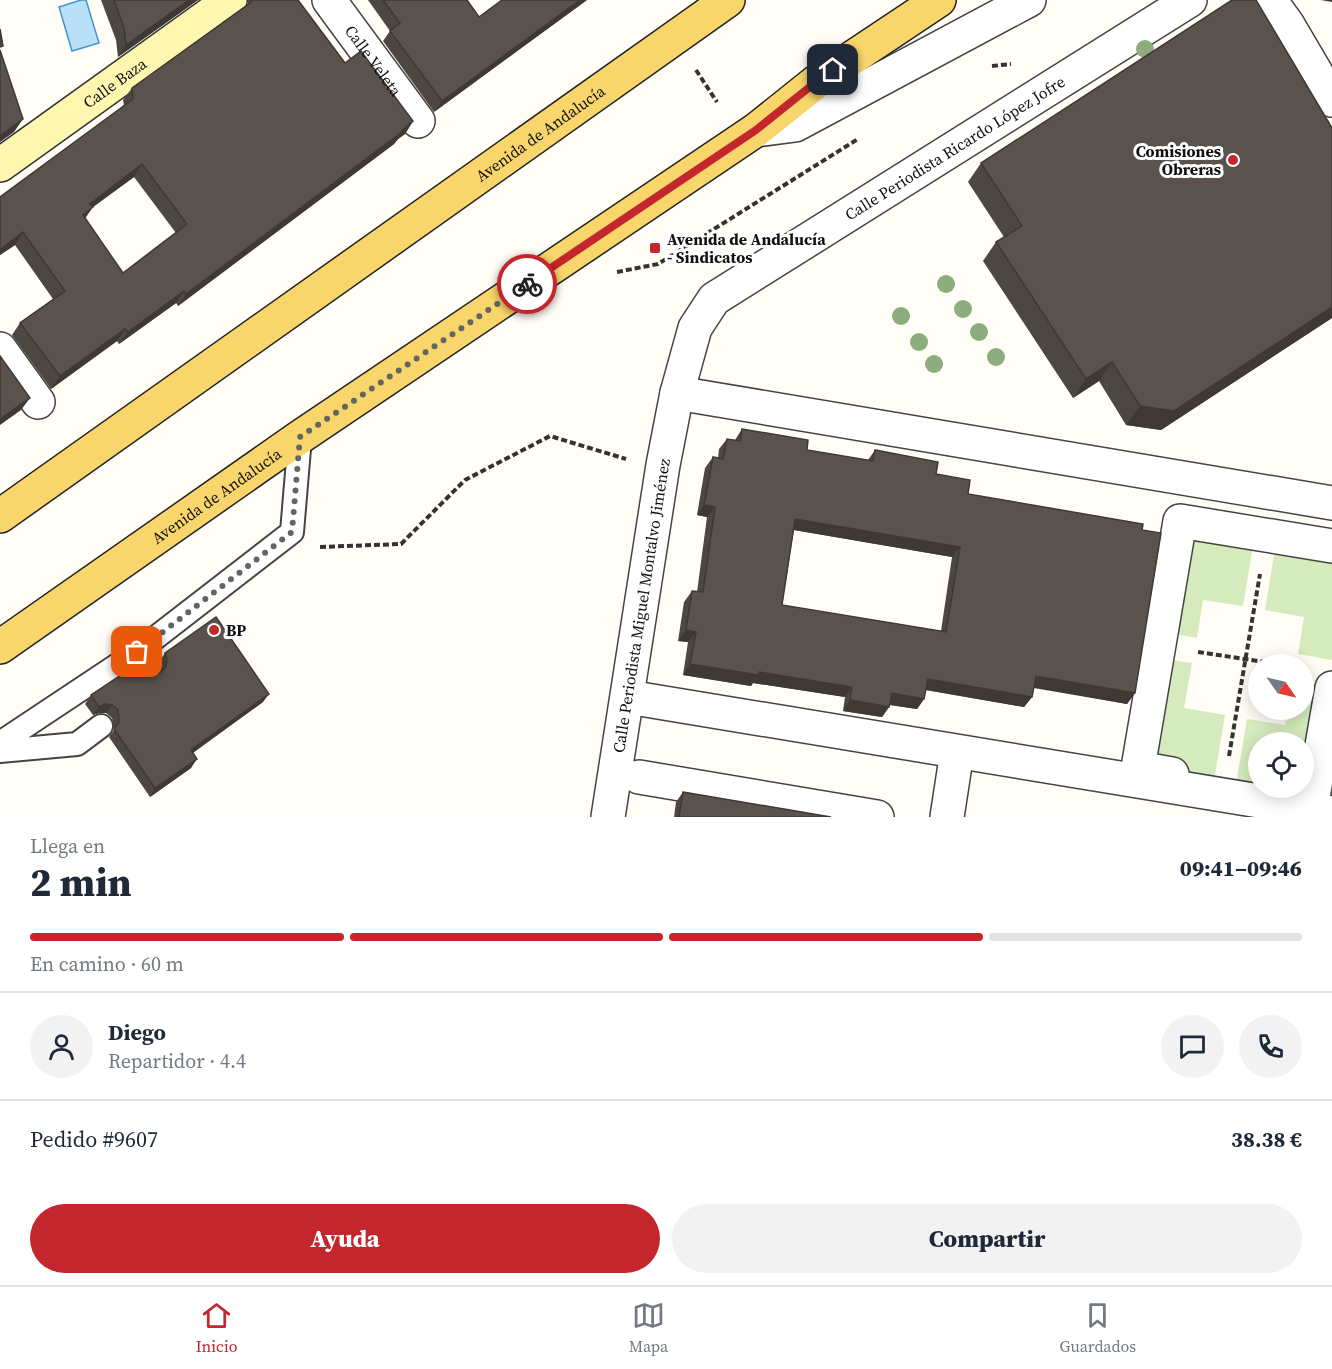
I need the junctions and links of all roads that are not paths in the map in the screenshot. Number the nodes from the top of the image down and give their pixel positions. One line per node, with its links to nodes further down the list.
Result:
1 (230, 0): 11 (street, Calle Baza)
2 (329, 0): 9 (street, Calle Veleta)
3 (939, 0): 10 (main road, Avenida de Andalucía)
4 (1029, 0): 10 (street)
5 (1190, 0): 13 (street, Calle Periodista Ricardo López Jofre)
6 (1270, 0): 8 (street)
7 (714, 6): 17 (main road, Avenida de Andalucía)
8 (1332, 100)
9 (418, 121)
10 (756, 130): 15 (main road, Avenida de Andalucía)
11 (0, 165)
12 (0, 349): 14 (street)
13 (677, 393): 16 (street); 21 (street, Calle Periodista Miguel Montalvo Jiménez)
14 (38, 402)
15 (300, 437): 19 (main road, Avenida de Andalucía); 23 (lane)
16 (1332, 503)
17 (0, 516)
18 (1332, 546): 20 (street)
19 (0, 647)
20 (1332, 688)
21 (628, 697): 25 (street); 28 (street, Calle Periodista Miguel Montalvo Jiménez)
22 (101, 726): 24 (lane)
23 (0, 743)
24 (0, 751)
25 (957, 752): 27 (street); 30 (street)
26 (639, 777): 29 (street)
27 (1332, 813)
28 (608, 817)
29 (877, 817)
30 (947, 817)

